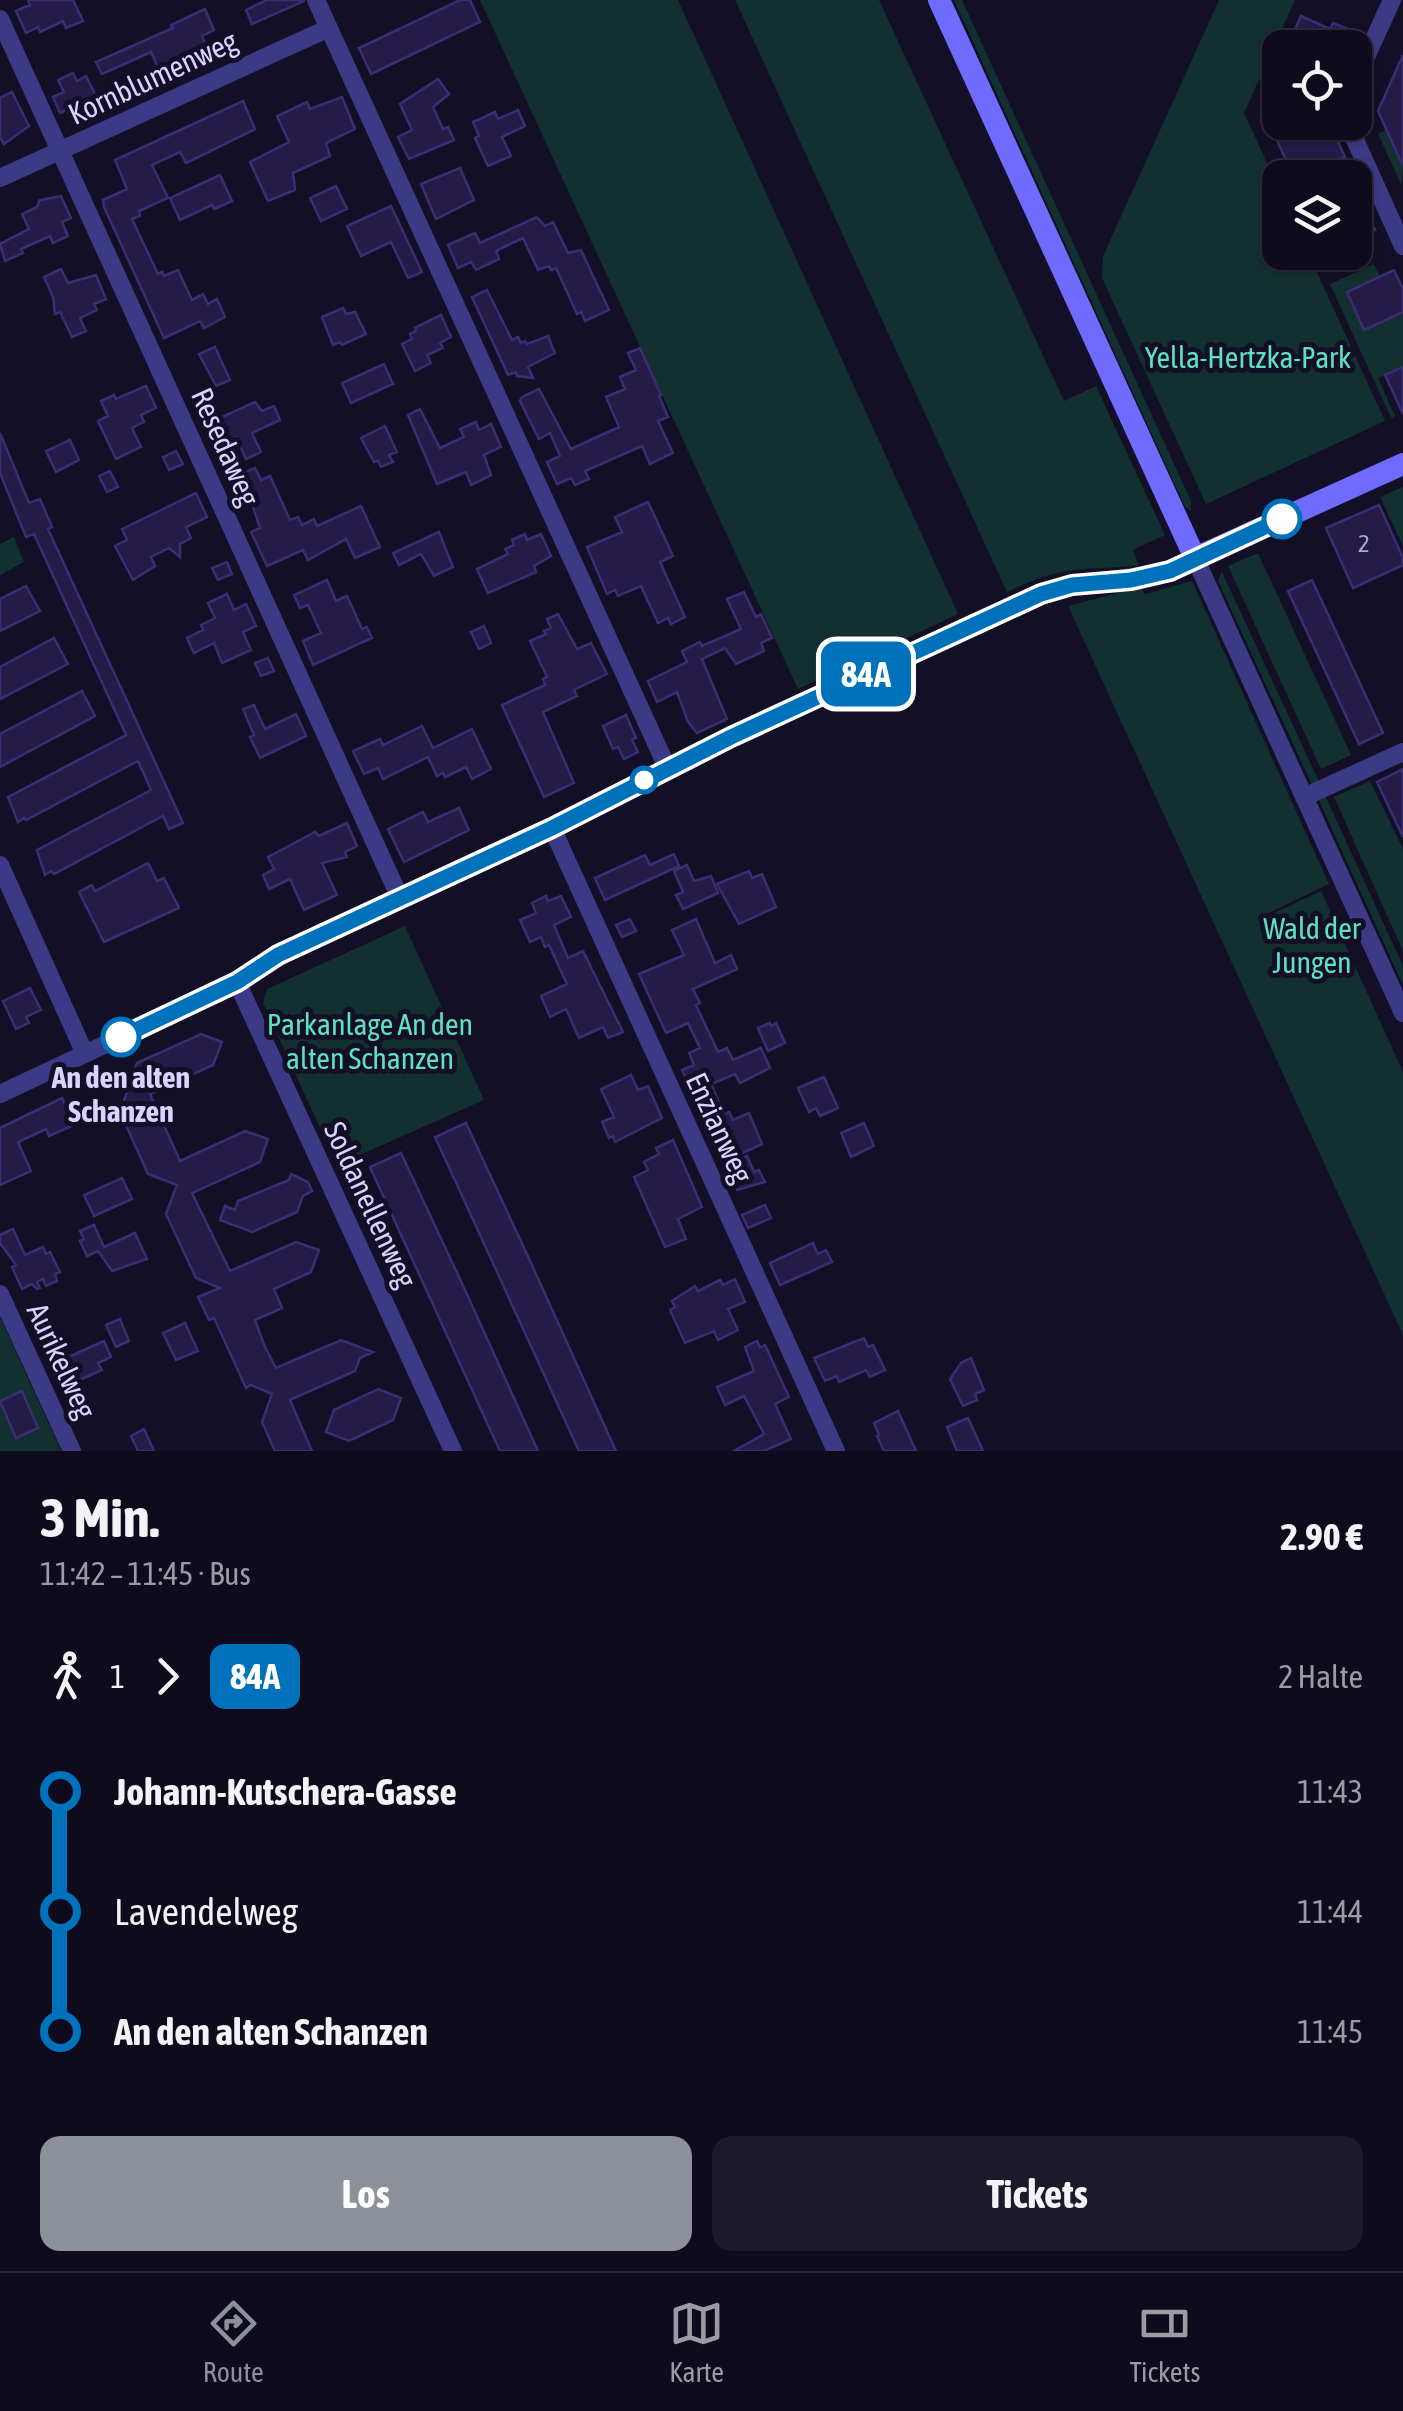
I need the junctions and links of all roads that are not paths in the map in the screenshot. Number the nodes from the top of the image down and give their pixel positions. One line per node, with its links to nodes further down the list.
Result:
1 (316, 0): 5 (street)
2 (939, 0): 12 (street)
3 (1392, 0): 6 (street)
4 (0, 20): 8 (street, Resedaweg)
5 (329, 28): 8 (street, Kornblumenweg); 14 (street)
6 (1372, 44)
7 (1356, 140): 10 (street)
8 (60, 150): 9 (street, Kornblumenweg); 18 (street, Resedaweg)
9 (0, 178)
10 (1403, 246)
11 (1403, 464): 12 (street)
12 (1195, 558): 14 (street); 15 (street)
13 (1403, 752): 15 (street)
14 (667, 767): 16 (street)
15 (1304, 797): 20 (street)
16 (552, 828): 18 (street); 26 (street, Enzianweg)
17 (0, 865): 21 (street)
18 (400, 898): 19 (street)
19 (237, 982): 21 (street); 25 (street, Soldanellenweg)
20 (1403, 1013)
21 (86, 1054): 22 (street)
22 (0, 1094)
23 (0, 1294): 24 (street, Aurikelweg)
24 (72, 1451)
25 (453, 1451)
26 (836, 1451)

